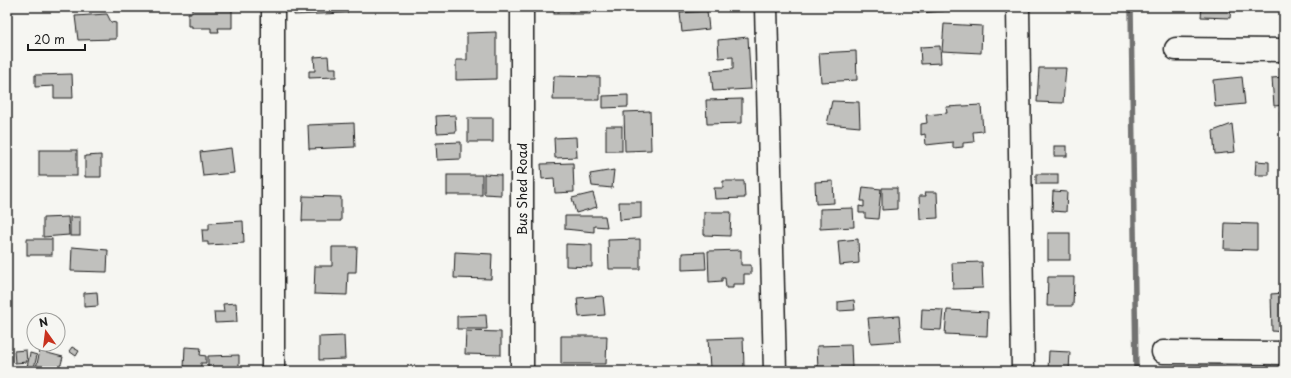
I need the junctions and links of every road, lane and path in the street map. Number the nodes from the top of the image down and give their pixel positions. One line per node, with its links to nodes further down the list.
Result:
1 (273, 7): 9 (street)
2 (522, 7): 10 (street, Bus Shed Road)
3 (766, 7): 11 (street)
4 (1018, 7): 12 (street)
5 (1176, 49): 6 (street)
6 (1284, 50)
7 (1163, 352): 8 (street)
8 (1284, 353)
9 (273, 371)
10 (522, 371)
11 (775, 371)
12 (1023, 371)

